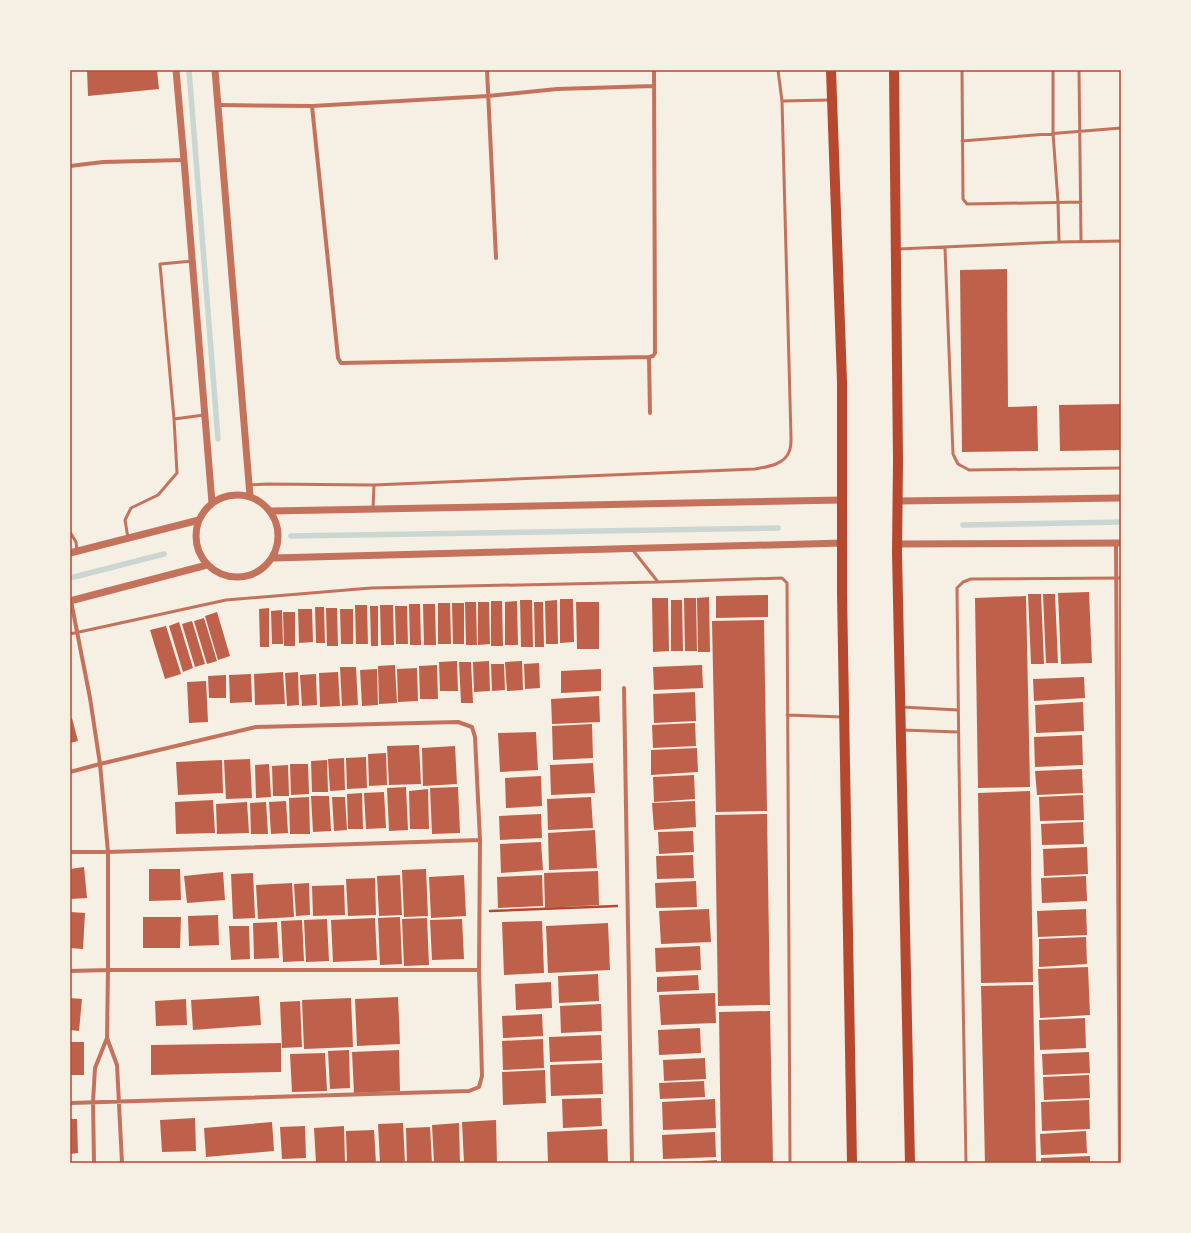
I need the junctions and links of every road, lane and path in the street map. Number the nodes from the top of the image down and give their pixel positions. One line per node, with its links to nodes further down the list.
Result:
1 (176, 70): 21 (street)
2 (215, 70): 15 (street)
3 (487, 70): 12 (street)
4 (654, 70): 11 (street)
5 (778, 70): 13 (lane)
6 (831, 70): 14 (main road)
7 (894, 70): 29 (main road)
8 (962, 70): 20 (lane)
9 (1053, 70): 19 (lane)
10 (1079, 70): 18 (lane)
11 (653, 86): 12 (street); 32 (street)
12 (488, 96): 16 (street); 30 (street)
13 (782, 100): 14 (lane); 38 (lane)
14 (832, 100): 41 (main road)
15 (219, 105): 16 (street); 37 (street)
16 (312, 106): 32 (street)
17 (1121, 128): 18 (lane)
18 (1080, 131): 19 (lane); 24 (lane)
19 (1053, 133): 20 (lane); 23 (lane)
20 (962, 141): 23 (lane)
21 (184, 160): 22 (street); 31 (street)
22 (70, 166)
23 (1058, 202): 24 (lane); 27 (lane)
24 (1081, 202): 25 (lane)
25 (1081, 241): 26 (lane); 27 (lane)
26 (1121, 241)
27 (1059, 242): 28 (lane)
28 (945, 248): 29 (lane); 36 (lane)
29 (896, 249): 42 (main road)
30 (496, 258)
31 (193, 261): 34 (street); 35 (lane)
32 (649, 357): 33 (street)
33 (650, 413)
34 (205, 415): 35 (lane); 43 (street)
35 (174, 418): 48 (lane)
36 (1121, 468)
37 (249, 485): 38 (lane); 39 (street)
38 (374, 485): 44 (lane)
39 (250, 496): 43 (street); 45 (street)
40 (1121, 498): 42 (street)
41 (842, 500): 44 (street); 49 (main road)
42 (897, 501): 51 (main road)
43 (212, 503): 46 (street)
44 (373, 509): 45 (street)
45 (271, 511): 54 (street)
46 (199, 520): 48 (street); 55 (street)
47 (70, 532): 53 (lane)
48 (128, 538): 53 (street)
49 (843, 543): 52 (street); 65 (main road)
50 (1118, 543): 51 (street); 56 (street)
51 (897, 544): 62 (main road)
52 (631, 548): 54 (street); 57 (lane)
53 (74, 552)
54 (273, 558): 55 (street)
55 (207, 565): 58 (street)
56 (1119, 578): 63 (lane); 74 (street)
57 (658, 582): 59 (lane); 64 (lane)
58 (70, 601): 59 (street)
59 (78, 632): 60 (lane); 68 (street)
60 (70, 634)
61 (624, 688): 73 (street)
62 (900, 706): 63 (lane); 66 (main road)
63 (958, 710): 67 (lane)
64 (787, 715): 65 (lane); 86 (lane)
65 (844, 717): 87 (main road)
66 (900, 730): 67 (lane); 88 (main road)
67 (958, 732): 89 (lane)
68 (100, 764): 69 (street); 70 (street); 72 (street)
69 (70, 772)
70 (480, 840): 72 (street); 75 (street)
71 (70, 852): 72 (street)
72 (108, 852): 76 (street)
73 (628, 905): 75 (path); 85 (street)
74 (1120, 909): 90 (street)
75 (480, 911): 77 (street)
76 (108, 970): 77 (street); 78 (street); 79 (street)
77 (479, 970): 81 (street)
78 (70, 971)
79 (107, 1038): 80 (street); 81 (street)
80 (93, 1102): 81 (street); 82 (street); 83 (street)
81 (119, 1102): 84 (street)
82 (70, 1103)
83 (94, 1163)
84 (122, 1163)
85 (632, 1163)
86 (790, 1163)
87 (852, 1163)
88 (910, 1163)
89 (966, 1163)
90 (1120, 1163)

